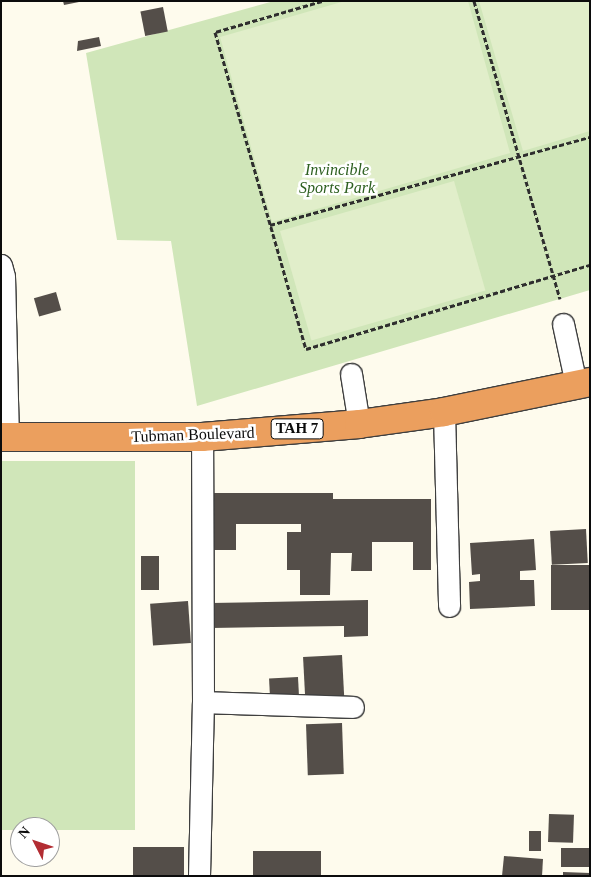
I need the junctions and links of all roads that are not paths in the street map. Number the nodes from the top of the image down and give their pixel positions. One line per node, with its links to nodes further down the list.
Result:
1 (1, 265): 7 (street)
2 (563, 324): 4 (street)
3 (351, 374): 6 (street)
4 (583, 383): 5 (highway, Tubman Boulevard / TAH 7)
5 (444, 412): 6 (highway, Tubman Boulevard / TAH 7); 9 (street)
6 (359, 424): 8 (highway, Tubman Boulevard / TAH 7)
7 (5, 437): 8 (highway, Tubman Boulevard / TAH 7)
8 (202, 437): 10 (street)
9 (448, 606)
10 (203, 702): 11 (street); 12 (street)
11 (353, 707)
12 (199, 876)

